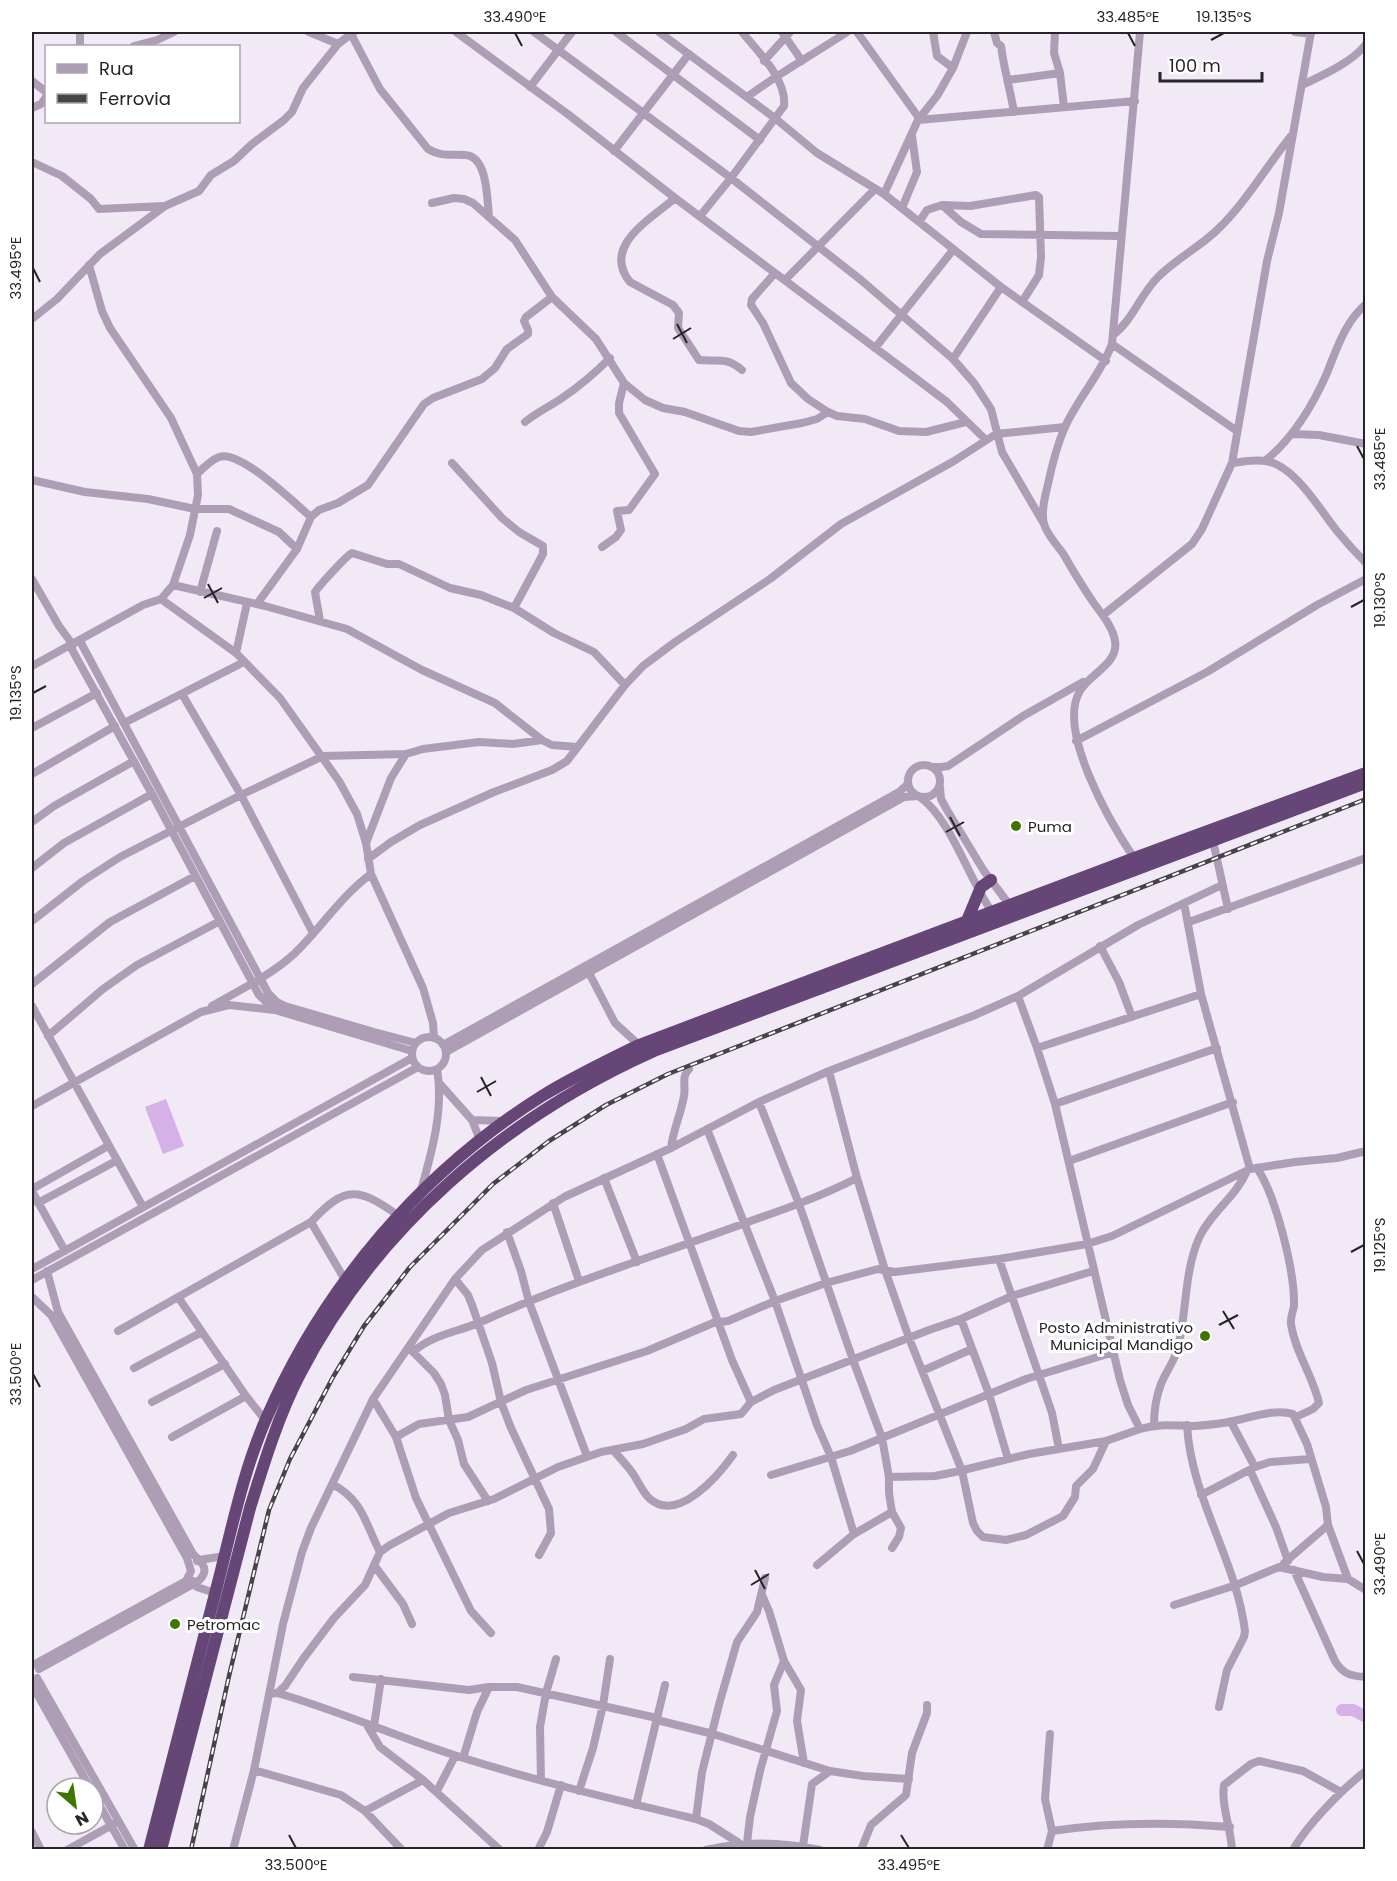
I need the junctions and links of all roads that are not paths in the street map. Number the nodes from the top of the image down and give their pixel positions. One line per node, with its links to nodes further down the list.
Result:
1 (174, 32): 22 (street)
2 (309, 32): 20 (street)
3 (456, 32): 34 (street)
4 (534, 32): 23 (street)
5 (572, 32): 23 (street)
6 (616, 32): 29 (street)
7 (659, 32): 24 (street)
8 (742, 32): 25 (street)
9 (848, 32): 26 (street)
10 (857, 32): 44 (street)
11 (933, 32): 27 (street)
12 (967, 32): 27 (street)
13 (994, 32): 31 (street)
14 (1055, 32): 28 (street)
15 (1140, 32): 38 (street)
16 (1295, 32): 19 (street)
17 (353, 33): 20 (street); 59 (street)
18 (786, 33): 25 (street); 26 (street)
19 (1311, 33): 33 (street)
20 (338, 44): 56 (street)
21 (1365, 44): 33 (street)
22 (138, 45)
23 (558, 49): 34 (street); 41 (street)
24 (689, 54): 29 (street); 36 (street)
25 (764, 61): 30 (street)
26 (802, 61): 30 (street)
27 (953, 68): 44 (street)
28 (1060, 73): 31 (street); 39 (street)
29 (672, 74): 41 (street); 47 (street)
30 (776, 76): 36 (street); 43 (street)
31 (1008, 80): 42 (street)
32 (32, 81): 35 (street)
33 (1302, 85): 45 (street)
34 (530, 87): 48 (street)
35 (45, 91)
36 (747, 97): 43 (street)
37 (45, 98): 40 (street)
38 (1134, 100): 39 (street); 62 (street)
39 (1064, 107): 42 (street)
40 (32, 108)
41 (643, 112): 48 (street); 50 (street)
42 (1014, 112): 44 (street)
43 (776, 119): 47 (street); 51 (street)
44 (919, 119): 46 (street)
45 (1293, 134): 74 (street); 85 (street)
46 (912, 136): 52 (street); 57 (street)
47 (760, 140): 50 (street)
48 (614, 151): 53 (street)
49 (32, 162): 56 (street)
50 (731, 178): 58 (street); 63 (street)
51 (874, 190): 52 (street); 63 (street)
52 (884, 194): 57 (street)
53 (675, 198): 58 (street); 79 (street)
54 (432, 203): 59 (street)
55 (942, 205): 60 (street); 61 (street); 61 (street)
56 (165, 206): 65 (street)
57 (902, 208): 60 (street)
58 (700, 216): 66 (street)
59 (489, 217): 69 (street)
60 (919, 222): 64 (street)
61 (1041, 236): 62 (street); 70 (street)
62 (1121, 236): 74 (street)
63 (817, 246): 67 (street); 72 (street)
64 (953, 250): 68 (street); 72 (street)
65 (89, 265): 73 (street); 93 (street)
66 (775, 273): 67 (street); 81 (street)
67 (785, 280): 75 (street)
68 (1001, 287): 70 (street); 77 (street)
69 (552, 297): 76 (street); 96 (street)
70 (1022, 302): 78 (street)
71 (1365, 304): 87 (street)
72 (901, 315): 75 (street); 77 (street)
73 (32, 319)
74 (1112, 340): 78 (street); 85 (street)
75 (875, 348): 83 (street)
76 (610, 358): 80 (street); 82 (street)
77 (953, 359): 86 (street)
78 (1106, 361): 84 (street)
79 (742, 370)
80 (624, 382): 81 (street); 99 (street)
81 (828, 412): 83 (street)
82 (525, 422)
83 (966, 422): 88 (street)
84 (1065, 427): 86 (street); 97 (street)
85 (1237, 431): 92 (street)
86 (996, 434): 88 (street); 97 (street)
87 (1293, 434): 89 (street); 90 (street)
88 (986, 440): 119 (street)
89 (1365, 444)
90 (1266, 460): 92 (street); 101 (street)
91 (452, 463): 109 (street)
92 (1232, 463): 110 (street)
93 (196, 474): 95 (street); 96 (street)
94 (32, 480): 95 (street)
95 (195, 509): 100 (street); 104 (street)
96 (311, 517): 100 (street)
97 (1044, 525): 110 (street)
98 (217, 531): 105 (street)
99 (602, 547)
100 (297, 549): 108 (street)
101 (1365, 563)
102 (32, 579): 112 (street)
103 (1365, 579): 126 (street)
104 (173, 585): 105 (street); 106 (street)
105 (200, 592): 107 (street)
106 (160, 599): 112 (street); 113 (street)
107 (247, 603): 108 (street); 113 (street)
108 (257, 604): 111 (street)
109 (514, 608): 111 (street); 119 (street)
110 (1103, 615): 117 (street)
111 (320, 621): 125 (street)
112 (75, 644): 115 (street); 116 (street); 118 (street)
113 (236, 653): 114 (street)
114 (244, 662): 121 (street); 130 (street)
115 (32, 666)
116 (98, 674): 118 (street); 122 (street)
117 (1094, 676): 126 (street); 132 (street)
118 (89, 678): 120 (street)
119 (625, 685): 128 (street)
120 (97, 693): 122 (street); 124 (street)
121 (182, 694): 123 (street); 141 (street)
122 (111, 709): 123 (street)
123 (120, 725): 127 (street); 135 (street)
124 (32, 728)
125 (542, 741): 128 (street); 129 (street)
126 (1076, 741): 148 (street)
127 (130, 743): 131 (street); 136 (street)
128 (577, 747): 150 (street)
129 (406, 754): 130 (street); 147 (street)
130 (323, 756): 141 (street); 147 (street)
131 (134, 761): 136 (street); 144 (street)
132 (948, 766): 133 (street); 139 (street)
133 (932, 767): 137 (street); 139 (street)
134 (1365, 773): 148 (highway)
135 (32, 774)
136 (146, 774): 140 (street); 143 (street)
137 (908, 781): 142 (street); 184 (street)
138 (1365, 783): 146 (highway)
139 (940, 784): 142 (street); 155 (street)
140 (152, 794): 143 (street); 152 (street)
141 (241, 795): 145 (street); 168 (street)
142 (919, 797): 158 (street); 171 (street)
143 (169, 817): 145 (street)
144 (32, 822)
145 (175, 829): 151 (street); 164 (street)
146 (1213, 841): 156 (street); 162 (highway)
147 (366, 843): 150 (street)
148 (1134, 858): 162 (highway)
149 (1365, 858): 161 (street)
150 (368, 859): 153 (street)
151 (192, 861): 154 (street); 157 (street)
152 (32, 868)
153 (371, 874): 168 (street); 181 (street)
154 (195, 876): 157 (street); 173 (street)
155 (991, 880): 158 (highway); 162 (street)
156 (1222, 885): 159 (street); 161 (street)
157 (208, 891): 160 (street)
158 (979, 891): 163 (street); 167 (highway)
159 (1184, 903): 166 (street); 170 (street)
160 (217, 907): 165 (street); 169 (street)
161 (1228, 909): 166 (street)
162 (1012, 910): 163 (highway)
163 (995, 917): 167 (highway); 364 (highway)
164 (32, 921)
165 (220, 921): 169 (street); 180 (street)
166 (1189, 922): 174 (street)
167 (966, 923): 182 (highway)
168 (313, 933): 172 (street)
169 (233, 937): 172 (street)
170 (1100, 946): 175 (street); 179 (street)
171 (589, 973): 182 (street); 184 (street)
172 (256, 981): 177 (street); 178 (street); 186 (street)
173 (32, 984)
174 (1201, 994): 179 (street); 183 (street)
175 (1018, 996): 185 (street); 190 (street)
176 (32, 1006): 180 (street)
177 (275, 1010): 178 (street); 186 (street)
178 (201, 1012): 191 (street)
179 (1132, 1017): 185 (street)
180 (48, 1036): 191 (street)
181 (434, 1038): 184 (street); 186 (street)
182 (639, 1046): 198 (highway)
183 (1217, 1047): 194 (street); 195 (street)
184 (445, 1048): 188 (street)
185 (1038, 1048): 195 (street)
186 (413, 1051): 187 (street); 217 (street)
187 (418, 1067): 188 (street); 229 (street)
188 (437, 1069): 192 (street)
189 (690, 1069): 202 (street)
190 (829, 1071): 193 (street); 211 (street)
191 (73, 1083): 196 (street); 201 (street)
192 (440, 1084): 197 (street); 205 (street)
193 (759, 1102): 199 (street); 216 (street)
194 (1233, 1102): 207 (street); 208 (street)
195 (1055, 1104): 207 (street)
196 (32, 1106)
197 (472, 1120): 198 (street); 200 (street)
198 (505, 1121): 200 (highway)
199 (707, 1129): 202 (street); 220 (street)
200 (480, 1140): 209 (highway)
201 (108, 1146): 206 (street); 212 (street)
202 (671, 1148): 204 (street)
203 (1365, 1150): 208 (street)
204 (657, 1154): 210 (street); 222 (street)
205 (431, 1156): 209 (street); 213 (street)
206 (116, 1161): 214 (street); 217 (street)
207 (1069, 1161): 223 (street)
208 (1252, 1170): 223 (street); 265 (street); 269 (street)
209 (441, 1172): 213 (highway)
210 (604, 1178): 215 (street); 226 (street)
211 (858, 1178): 216 (street); 228 (street)
212 (32, 1190): 214 (street)
213 (421, 1191): 218 (highway)
214 (38, 1203): 224 (street)
215 (553, 1203): 221 (street); 234 (street)
216 (799, 1204): 220 (street); 235 (street)
217 (143, 1207): 224 (street)
218 (399, 1216): 219 (street); 233 (highway)
219 (311, 1222): 233 (street); 238 (street)
220 (745, 1224): 222 (street); 239 (street)
221 (507, 1232): 231 (street); 240 (street)
222 (689, 1244): 226 (street); 242 (street)
223 (1087, 1244): 225 (street); 230 (street)
224 (65, 1251): 227 (street)
225 (999, 1259): 228 (street); 236 (street)
226 (638, 1262): 234 (street)
227 (32, 1269)
228 (885, 1270): 235 (street); 246 (street)
229 (47, 1271): 232 (street); 250 (street)
230 (1093, 1271): 236 (street); 249 (street)
231 (455, 1279): 243 (street); 247 (street)
232 (32, 1280)
233 (345, 1280): 266 (highway)
234 (579, 1281): 240 (street)
235 (826, 1283): 239 (street); 251 (street)
236 (1012, 1296): 241 (street); 255 (street)
237 (32, 1297): 250 (street)
238 (178, 1297): 244 (street); 245 (street)
239 (775, 1301): 242 (street); 257 (street)
240 (529, 1302): 243 (street); 256 (street)
241 (962, 1319): 246 (street); 248 (street)
242 (720, 1322): 256 (street); 263 (street)
243 (479, 1323): 247 (street); 262 (street)
244 (118, 1331)
245 (202, 1332): 252 (street); 253 (street)
246 (909, 1338): 251 (street); 254 (street)
247 (410, 1349): 260 (street); 267 (street)
248 (972, 1349): 254 (street); 258 (street)
249 (1114, 1352): 255 (street); 271 (street)
250 (79, 1356): 299 (street); 303 (street)
251 (853, 1360): 257 (street); 274 (street)
252 (225, 1365): 259 (street); 261 (street)
253 (134, 1368)
254 (922, 1371): 264 (street)
255 (1040, 1375): 258 (street); 276 (street)
256 (558, 1379): 262 (street); 279 (street)
257 (802, 1381): 263 (street); 280 (street)
258 (989, 1394): 264 (street); 281 (street)
259 (246, 1396): 266 (street); 272 (street)
260 (373, 1399): 273 (street); 288 (street)
261 (152, 1402)
262 (501, 1402): 267 (street); 286 (street)
263 (751, 1402): 277 (street)
264 (939, 1415): 274 (street); 284 (street)
265 (1296, 1417): 268 (street); 282 (street)
266 (265, 1420): 298 (highway)
267 (449, 1420): 273 (street); 290 (street)
268 (1230, 1422): 270 (street); 283 (street)
269 (1154, 1425): 270 (street); 271 (street)
270 (1187, 1425): 289 (street)
271 (1140, 1429): 275 (street)
272 (172, 1437)
273 (396, 1437): 292 (street)
274 (882, 1438): 280 (street); 287 (street)
275 (1106, 1441): 276 (street); 284 (street)
276 (1059, 1449): 281 (street)
277 (613, 1450): 278 (street); 279 (street)
278 (733, 1455)
279 (587, 1456): 286 (street)
280 (831, 1457): 285 (street); 294 (street)
281 (1008, 1459): 284 (street)
282 (1310, 1459): 283 (street); 293 (street)
283 (1252, 1469): 289 (street); 300 (street)
284 (962, 1471): 287 (street)
285 (771, 1475)
286 (535, 1477): 290 (street); 297 (street)
287 (889, 1477): 291 (street)
288 (332, 1484): 296 (street); 326 (street)
289 (1201, 1495): 309 (street)
290 (488, 1501): 292 (street)
291 (892, 1512): 294 (street); 295 (street)
292 (429, 1524): 296 (street); 315 (street)
293 (1328, 1525): 300 (street); 307 (street)
294 (854, 1534): 302 (street)
295 (892, 1548)
296 (380, 1552): 301 (street)
297 (539, 1555)
298 (225, 1557): 299 (street); 311 (highway)
299 (199, 1560): 303 (street); 308 (street)
300 (1288, 1561): 304 (street)
301 (374, 1565): 314 (street); 326 (street)
302 (817, 1565)
303 (191, 1566): 308 (street)
304 (1279, 1567): 305 (street); 309 (street)
305 (1293, 1570): 307 (street); 321 (street)
306 (765, 1578): 312 (street)
307 (1348, 1579): 310 (street)
308 (192, 1580): 311 (street); 319 (street)
309 (1236, 1585): 313 (street); 329 (street)
310 (1365, 1590)
311 (215, 1593): 363 (highway)
312 (762, 1595): 318 (street); 332 (street)
313 (1174, 1605)
314 (412, 1624)
315 (490, 1633)
316 (556, 1659): 325 (street)
317 (610, 1659): 327 (street)
318 (784, 1661): 334 (street); 336 (street)
319 (34, 1673): 340 (street); 352 (street)
320 (353, 1677): 322 (street)
321 (1365, 1677)
322 (381, 1679): 324 (street); 331 (street)
323 (665, 1685): 330 (street)
324 (489, 1687): 325 (street); 335 (street)
325 (546, 1693): 327 (street); 343 (street)
326 (273, 1694): 331 (street); 337 (street)
327 (603, 1705): 330 (street); 346 (street)
328 (927, 1705): 341 (street)
329 (1219, 1707)
330 (657, 1719): 332 (street); 348 (street)
331 (371, 1726): 335 (street); 342 (street)
332 (713, 1734): 334 (street); 351 (street)
333 (1050, 1734): 354 (street)
334 (767, 1750): 336 (street); 356 (street)
335 (459, 1757): 343 (street); 345 (street)
336 (804, 1763): 338 (street)
337 (254, 1770): 350 (street); 365 (street)
338 (830, 1771): 341 (street); 357 (street)
339 (1365, 1771): 347 (street)
340 (84, 1776)
341 (909, 1779): 371 (street)
342 (423, 1780): 345 (street); 350 (street)
343 (541, 1780): 344 (street)
344 (561, 1785): 346 (street); 368 (street)
345 (437, 1791): 367 (street)
346 (579, 1791): 348 (street)
347 (1341, 1792): 353 (street); 374 (street)
348 (636, 1805): 351 (street)
349 (105, 1810): 352 (street)
350 (365, 1811): 366 (street)
351 (696, 1819): 356 (street)
352 (115, 1824): 360 (street); 361 (street); 362 (street)
353 (1230, 1827): 354 (street); 373 (street)
354 (1052, 1831): 372 (street)
355 (32, 1832): 359 (street)
356 (743, 1843): 358 (street); 369 (street)
357 (804, 1846): 358 (street); 370 (street)
358 (760, 1847)
359 (41, 1850)
360 (67, 1850)
361 (125, 1850)
362 (135, 1850)
363 (149, 1850)
364 (161, 1850)
365 (233, 1850)
366 (402, 1850)
367 (500, 1850)
368 (538, 1850)
369 (706, 1850)
370 (820, 1850)
371 (861, 1850)
372 (1047, 1850)
373 (1232, 1850)
374 (1293, 1850)

